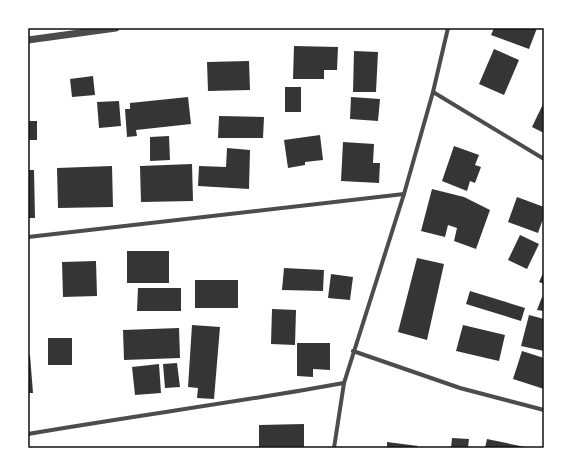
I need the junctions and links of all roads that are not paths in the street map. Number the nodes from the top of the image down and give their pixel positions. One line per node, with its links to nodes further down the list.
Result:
1 (116, 28): 3 (street)
2 (448, 28): 4 (street)
3 (28, 40)
4 (432, 92): 5 (street); 6 (street)
5 (544, 159)
6 (404, 194): 7 (street); 8 (street)
7 (28, 237)
8 (353, 351): 9 (street); 10 (street)
9 (344, 383): 11 (street); 12 (street)
10 (544, 410)
11 (28, 434)
12 (334, 448)

